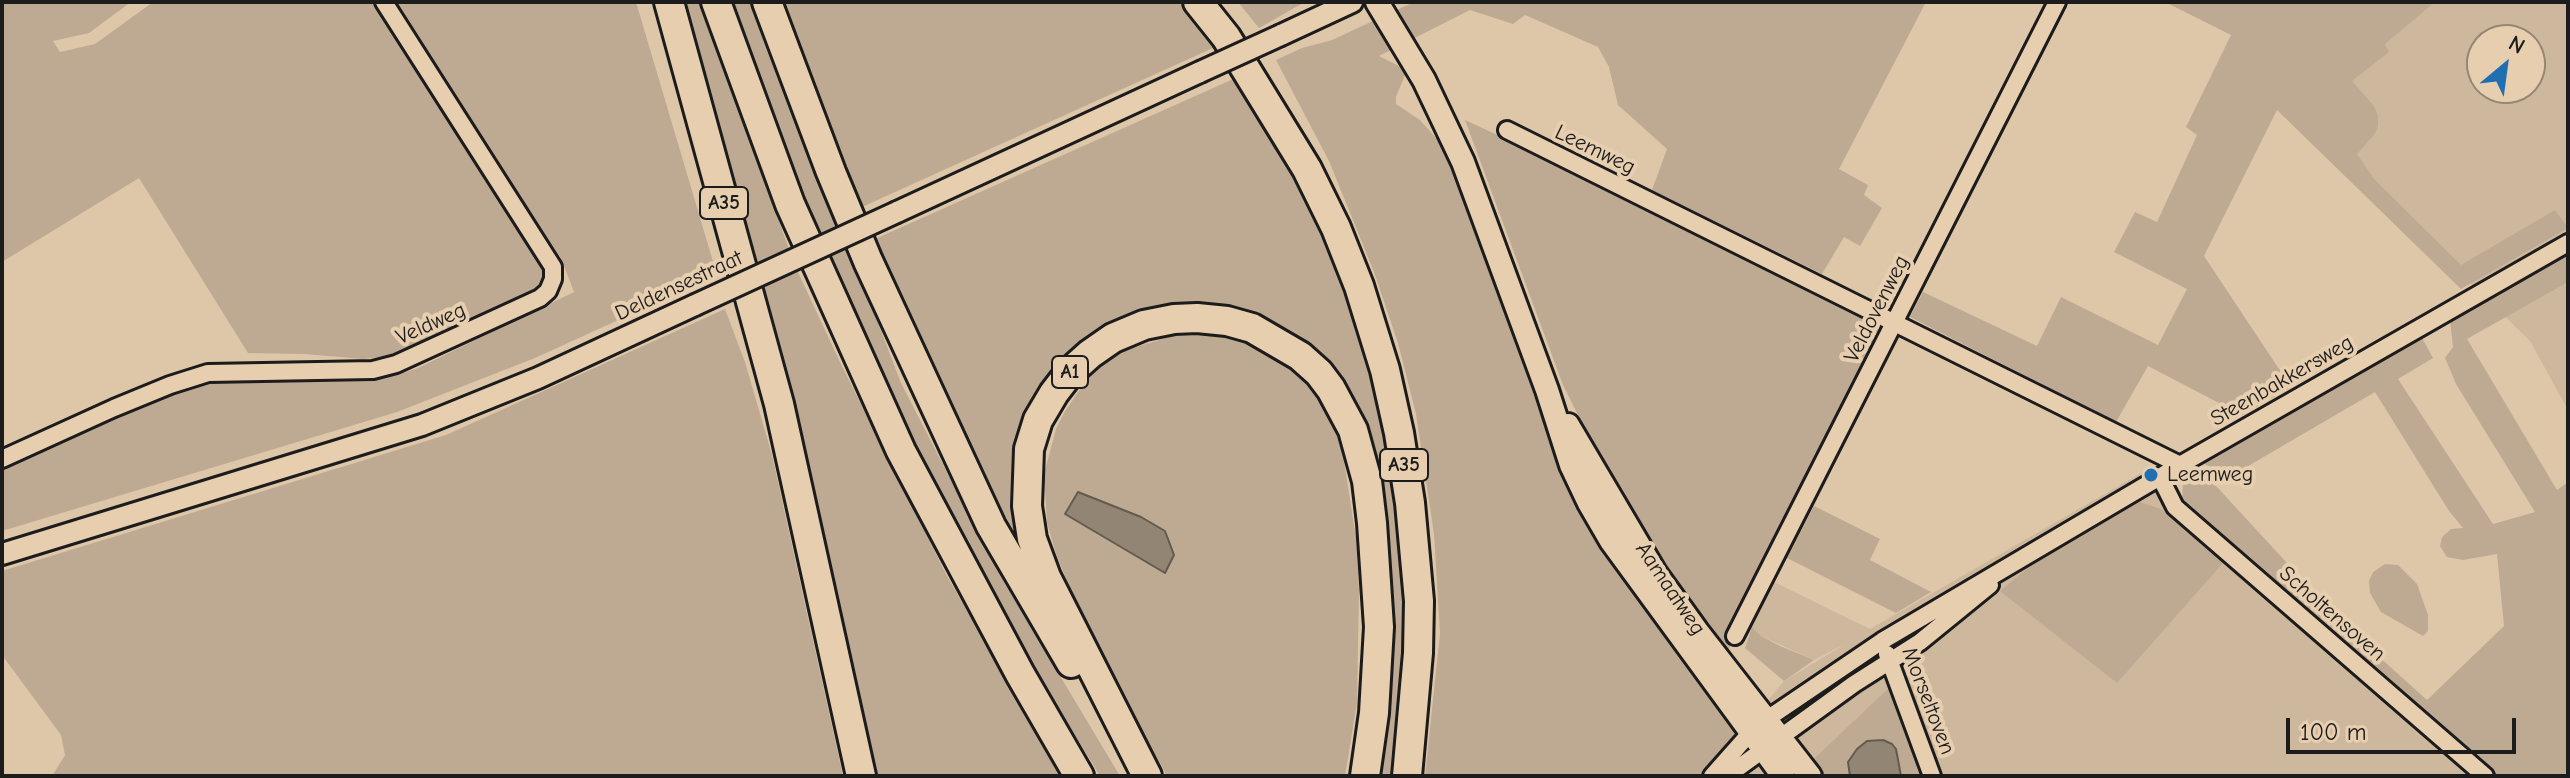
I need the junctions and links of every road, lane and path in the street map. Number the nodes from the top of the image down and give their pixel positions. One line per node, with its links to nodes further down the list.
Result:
1 (384, 2): 12 (street, Veldweg)
2 (669, 2): 22 (highway, A35)
3 (716, 2): 23 (highway)
4 (767, 2): 24 (highway)
5 (1198, 2): 27 (highway, A35)
6 (1352, 2): 15 (street, Deldensestraat, bridge)
7 (1377, 2): 20 (main road, Aamaatweg)
8 (2057, 2): 11 (street, Veldovenweg)
9 (1507, 130): 11 (street, Leemweg)
10 (2568, 243): 13 (street, Steenbakkersweg)
11 (1895, 323): 13 (street, Leemweg); 17 (street, Veldovenweg)
12 (2, 459)
13 (2180, 465): 14 (street, Steenbakkersweg)
14 (2160, 477): 16 (street, Steenbakkersweg); 33 (street, Scholtensoven)
15 (2, 554)
16 (2019, 560): 18 (street, Steenbakkersweg); 19 (street, Steenbakkersweg)
17 (1735, 636)
18 (1882, 641): 19 (street, Morseltoven); 20 (street, Steenbakkersweg)
19 (1890, 661): 21 (street, Steenbakkersweg); 32 (street, Morseltoven)
20 (1759, 725): 21 (main road, Aamaatweg); 28 (street, Steenbakkersweg)
21 (1773, 745): 29 (street, Steenbakkersweg); 30 (main road, Aamaatweg); 31 (main road, Aamaatweg)
22 (861, 776)
23 (1079, 776)
24 (1141, 776)
25 (1147, 776): 26 (highway, A1)
26 (1365, 776)
27 (1407, 776)
28 (1712, 776)
29 (1727, 776)
30 (1783, 776)
31 (1810, 776)
32 (1932, 776)
33 (2485, 776)

